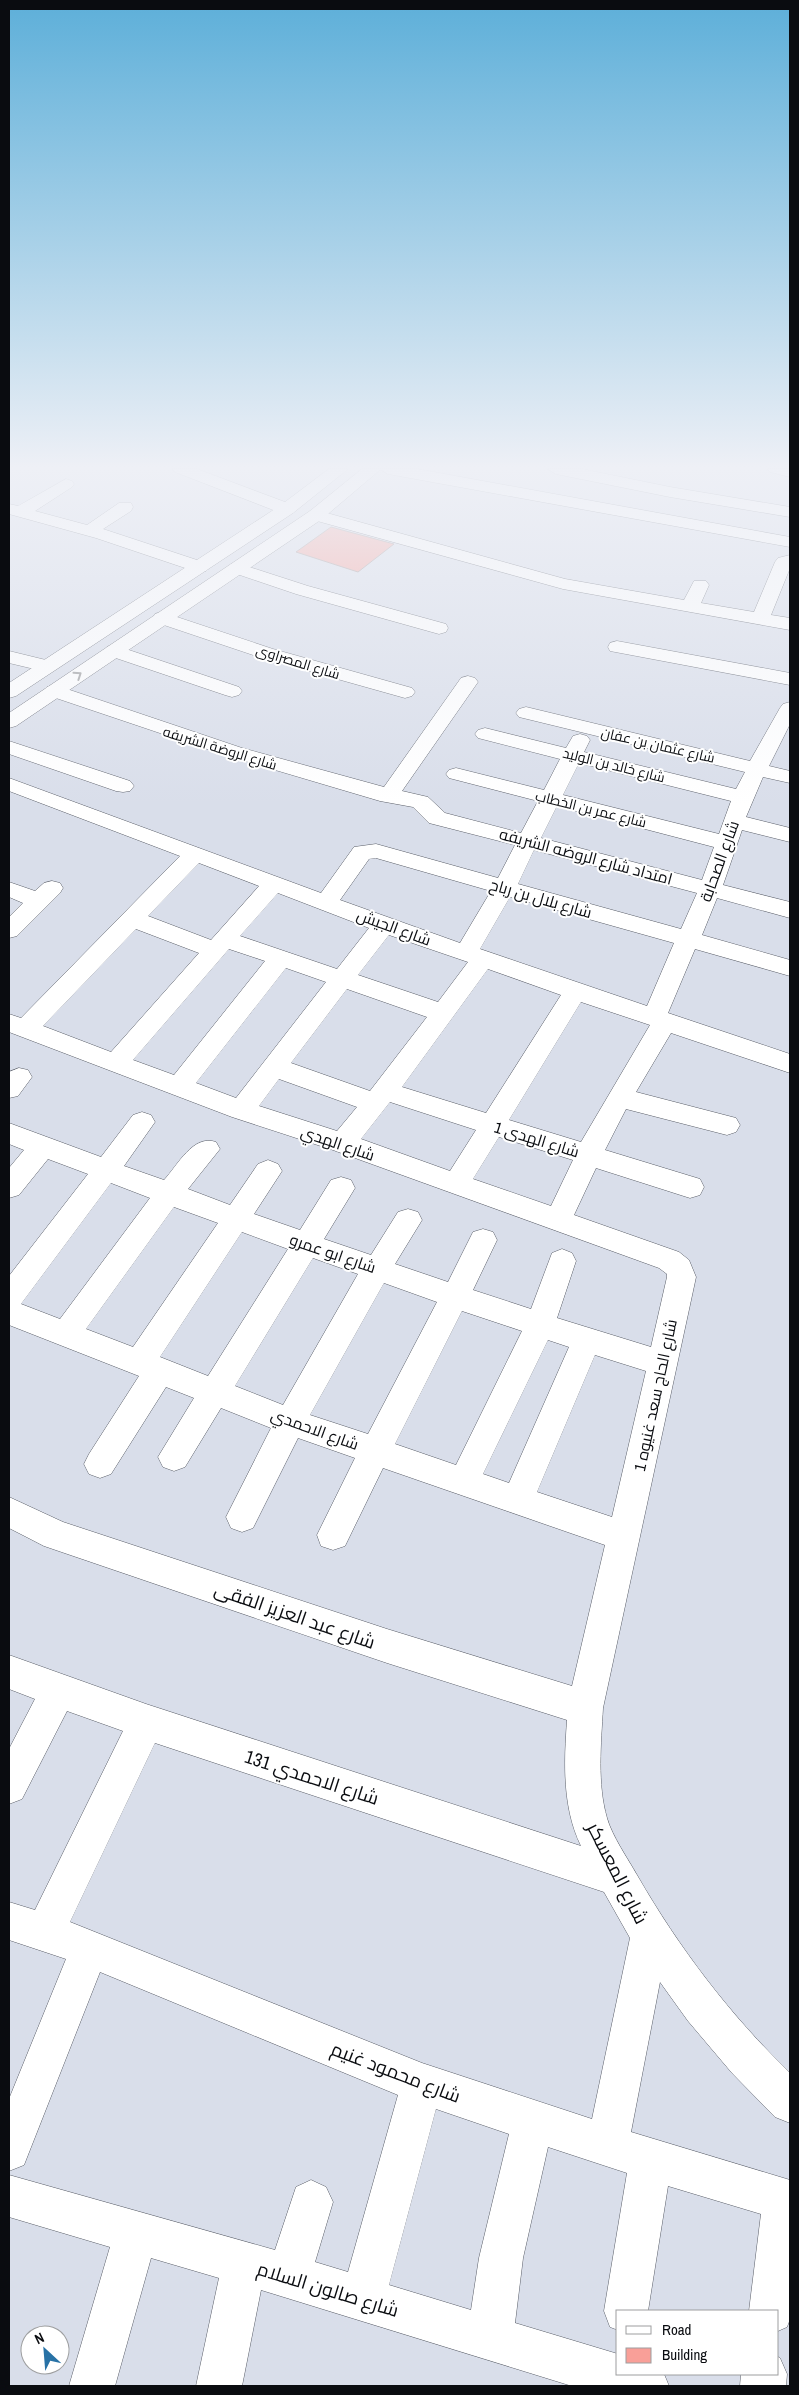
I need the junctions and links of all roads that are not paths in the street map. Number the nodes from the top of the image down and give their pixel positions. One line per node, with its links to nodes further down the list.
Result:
1 (179, 581): 7 (street)
2 (218, 581): 8 (street)
3 (275, 581): 13 (street)
4 (552, 581): 9 (street)
5 (783, 584): 11 (street)
6 (700, 585): 9 (street)
7 (163, 591): 8 (street); 17 (street)
8 (189, 600): 10 (street)
9 (690, 607): 11 (street)
10 (162, 618): 15 (street); 23 (street, شارع المصراوى)
11 (760, 619): 12 (street)
12 (790, 624)
13 (439, 628)
14 (617, 647): 18 (street)
15 (114, 651): 20 (street, one-way to 15); 21 (street)
16 (9, 657): 17 (street)
17 (47, 666): 22 (street)
18 (790, 680)
19 (468, 682): 36 (street)
20 (54, 691): 26 (street); 36 (street, شارع الروضة الشريفه)
21 (232, 691)
22 (9, 692)
23 (406, 692)
24 (790, 708): 31 (street, شارع الصحابة)
25 (526, 713): 27 (street, شارع عثمان بن عفان)
26 (9, 722)
27 (586, 728): 30 (street); 31 (street, شارع عثمان بن عفان)
28 (485, 734): 30 (street, شارع خالد بن الوليد)
29 (9, 746): 35 (street)
30 (573, 755): 37 (street, شارع خالد بن الوليد); 38 (street)
31 (756, 769): 33 (street, شارع عثمان بن عفان); 37 (street, شارع الصحابة)
32 (456, 774): 38 (street, شارع عمر بن الخطاب)
33 (790, 777)
34 (9, 784): 43 (street, شارع الجيش)
35 (123, 786)
36 (388, 796): 41 (street, امتداد شارع الروضه الشريفه)
37 (743, 797): 39 (street, شارع الصحابة)
38 (551, 798): 41 (street); 42 (street, شارع عمر بن الخطاب)
39 (734, 822): 40 (street); 42 (street, شارع الصحابة)
40 (790, 835)
41 (529, 840): 45 (street); 47 (street, امتداد شارع الروضه الشريفه)
42 (727, 843): 47 (street, شارع الصحابة)
43 (195, 854): 44 (street, شارع الجيش); 50 (street)
44 (273, 884): 48 (street, شارع الجيش); 54 (street)
45 (504, 888): 48 (street, شارع بلال بن رباح); 53 (street, شارع بلال بن رباح); 55 (street)
46 (9, 889): 52 (street)
47 (710, 890): 49 (street, امتداد شارع الروضه الشريفه); 53 (street, شارع الصحابة)
48 (327, 902): 51 (street, شارع الجيش)
49 (790, 910)
50 (133, 919): 54 (street); 62 (street)
51 (384, 925): 55 (street, شارع الجيش); 58 (street)
52 (9, 930)
53 (690, 940): 57 (street, شارع بلال بن رباح); 61 (street, شارع الصحابة)
54 (220, 944): 56 (street); 64 (street)
55 (474, 956): 59 (street, شارع الجيش); 60 (street)
56 (281, 958): 58 (street); 66 (street)
57 (784, 966)
58 (342, 979): 60 (street); 65 (street)
59 (575, 992): 61 (street, شارع الجيش); 71 (street)
60 (443, 1013): 67 (street)
61 (659, 1020): 63 (street, شارع الجيش); 68 (street, شارع الصحابة)
62 (17, 1026): 64 (street, شارع الهدي)
63 (787, 1063)
64 (114, 1064): 66 (street, شارع الهدي)
65 (274, 1067): 67 (street, شارع الهدى 1); 69 (street)
66 (179, 1087): 69 (street, شارع الهدي)
67 (380, 1097): 71 (street, شارع الهدى 1); 74 (street)
68 (620, 1098): 72 (street); 77 (street, شارع الصحابة)
69 (241, 1110): 74 (street, شارع الهدي)
70 (142, 1122): 78 (street)
71 (491, 1125): 77 (street, شارع الهدى 1); 80 (street)
72 (727, 1125)
73 (9, 1133): 75 (street, شارع ابو عمرو)
74 (342, 1143): 80 (street, شارع الهدي)
75 (43, 1146): 78 (street, شارع ابو عمرو); 81 (street)
76 (207, 1149): 84 (street)
77 (589, 1155): 82 (street, شارع الهدى 1); 87 (street, شارع الصحابة)
78 (106, 1170): 84 (street, شارع ابو عمرو); 94 (street)
79 (268, 1171): 85 (street)
80 (456, 1184): 87 (street, شارع الهدي)
81 (9, 1187)
82 (690, 1187)
83 (341, 1188): 89 (street)
84 (169, 1193): 85 (street, شارع ابو عمرو); 97 (street)
85 (236, 1219): 89 (street, شارع ابو عمرو); 100 (street)
86 (408, 1220): 92 (street)
87 (558, 1220): 91 (street, شارع الهدي)
88 (483, 1240): 93 (street)
89 (306, 1244): 92 (street, شارع ابو عمرو); 101 (street)
90 (562, 1260): 96 (street)
91 (669, 1260): 99 (street, شارع الحاج سعد غنيوه 1)
92 (377, 1269): 93 (street, شارع ابو عمرو); 102 (street)
93 (456, 1295): 96 (street, شارع ابو عمرو); 103 (street)
94 (9, 1298)
95 (9, 1312): 97 (street, شارع الاحمدي)
96 (540, 1326): 98 (street, شارع ابو عمرو); 106 (street)
97 (66, 1334): 100 (street, شارع الاحمدي)
98 (587, 1340): 99 (street, شارع ابو عمرو); 107 (street)
99 (661, 1363): 111 (street, شارع الحاج سعد غنيوه 1)
100 (150, 1366): 101 (street, شارع الاحمدي); 105 (street)
101 (214, 1391): 102 (street, شارع الاحمدي); 104 (street)
102 (290, 1421): 103 (street, شارع الاحمدي); 109 (street)
103 (374, 1450): 106 (street, شارع الاحمدي); 110 (street)
104 (174, 1457)
105 (100, 1464)
106 (464, 1481): 107 (street, شارع الاحمدي)
107 (517, 1501): 111 (street, شارع الاحمدي)
108 (9, 1512): 114 (street, شارع عبد العزيز الفقى)
109 (242, 1517)
110 (334, 1536)
111 (624, 1536): 114 (street, شارع المعسكر)
112 (9, 1672): 113 (street, شارع الاحمدي 131)
113 (59, 1690): 115 (street, شارع الاحمدي 131); 116 (street)
114 (585, 1708): 117 (street, شارع المعسكر)
115 (146, 1722): 117 (street, شارع الاحمدي 131); 118 (street)
116 (9, 1786)
117 (617, 1877): 119 (street, شارع المعسكر)
118 (27, 1927): 120 (street, شارع محمود غنيم)
119 (650, 1935): 122 (street, شارع المعسكر); 124 (street)
120 (90, 1948): 121 (street, شارع محمود غنيم); 125 (street)
121 (422, 2084): 123 (street, شارع محمود غنيم); 133 (street)
122 (790, 2102)
123 (533, 2120): 124 (street, شارع محمود غنيم); 136 (street)
124 (607, 2146): 126 (street, شارع محمود غنيم)
125 (9, 2150)
126 (651, 2160): 128 (street, شارع محمود غنيم); 134 (street)
127 (9, 2196): 130 (street, شارع صالون السلام)
128 (787, 2200): 135 (street)
129 (311, 2202): 132 (street)
130 (136, 2233): 131 (street, شارع صالون السلام); 138 (street)
131 (244, 2264): 132 (street, شارع صالون السلام); 139 (street)
132 (289, 2277): 133 (street, شارع صالون السلام)
133 (363, 2299): 136 (street, شارع صالون السلام)
134 (626, 2310)
135 (772, 2310)
136 (490, 2338): 137 (street, شارع صالون السلام)
137 (616, 2372)
138 (92, 2386)
139 (219, 2386)

